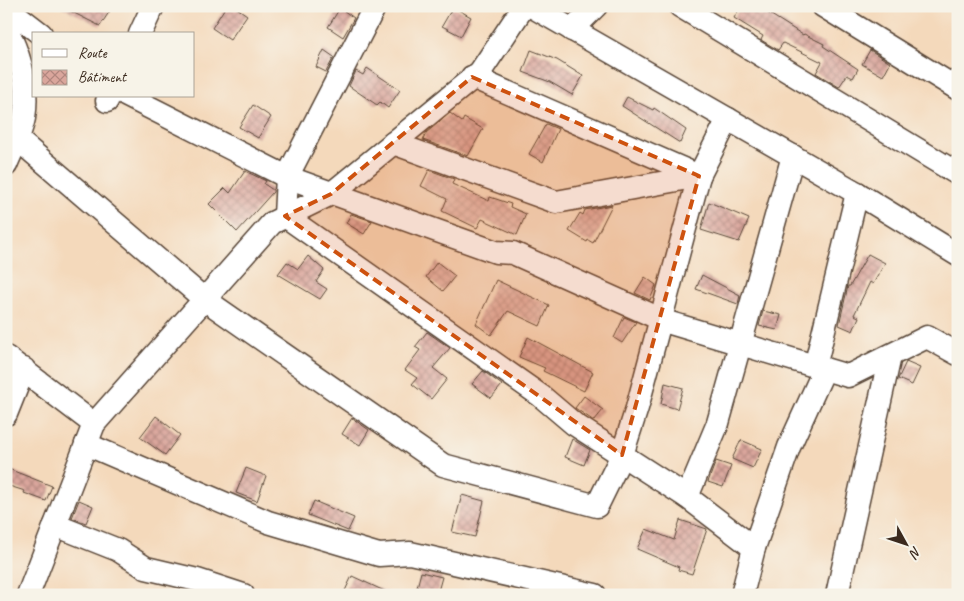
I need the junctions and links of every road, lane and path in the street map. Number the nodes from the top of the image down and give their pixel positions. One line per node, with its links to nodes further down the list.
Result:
1 (153, 6): 12 (street)
2 (376, 6): 23 (street)
3 (524, 6): 13 (street)
4 (531, 6): 10 (street)
5 (596, 6): 10 (street)
6 (680, 6): 21 (street)
7 (823, 6): 14 (street)
8 (6, 7): 11 (street)
9 (6, 28): 17 (street)
10 (572, 30): 16 (street)
11 (38, 32)
12 (141, 32)
13 (472, 77): 18 (street); 22 (street)
14 (958, 89)
15 (115, 98): 23 (street)
16 (728, 119): 19 (street); 22 (street)
17 (11, 142): 20 (street); 28 (street)
18 (393, 143): 22 (street); 25 (street)
19 (793, 156): 24 (street); 30 (street)
20 (6, 165)
21 (958, 174)
22 (699, 176): 29 (street)
23 (287, 177): 25 (street); 26 (street)
24 (857, 193): 27 (street); 34 (street)
25 (330, 194): 26 (street); 29 (street)
26 (285, 216): 28 (street); 37 (street)
27 (958, 254)
28 (204, 299): 36 (street); 37 (street)
29 (662, 319): 30 (street); 37 (street)
30 (740, 344): 34 (street); 38 (street)
31 (958, 354): 32 (street)
32 (890, 356): 34 (street); 45 (street)
33 (15, 363): 35 (street); 36 (street)
34 (819, 368): 40 (street)
35 (6, 414)
36 (90, 434): 39 (street); 43 (street)
37 (622, 455): 38 (street)
38 (687, 497): 40 (street)
39 (55, 525): 41 (street); 42 (street)
40 (754, 548): 44 (street)
41 (28, 595)
42 (243, 595)
43 (594, 595)
44 (742, 595)
45 (837, 595)

